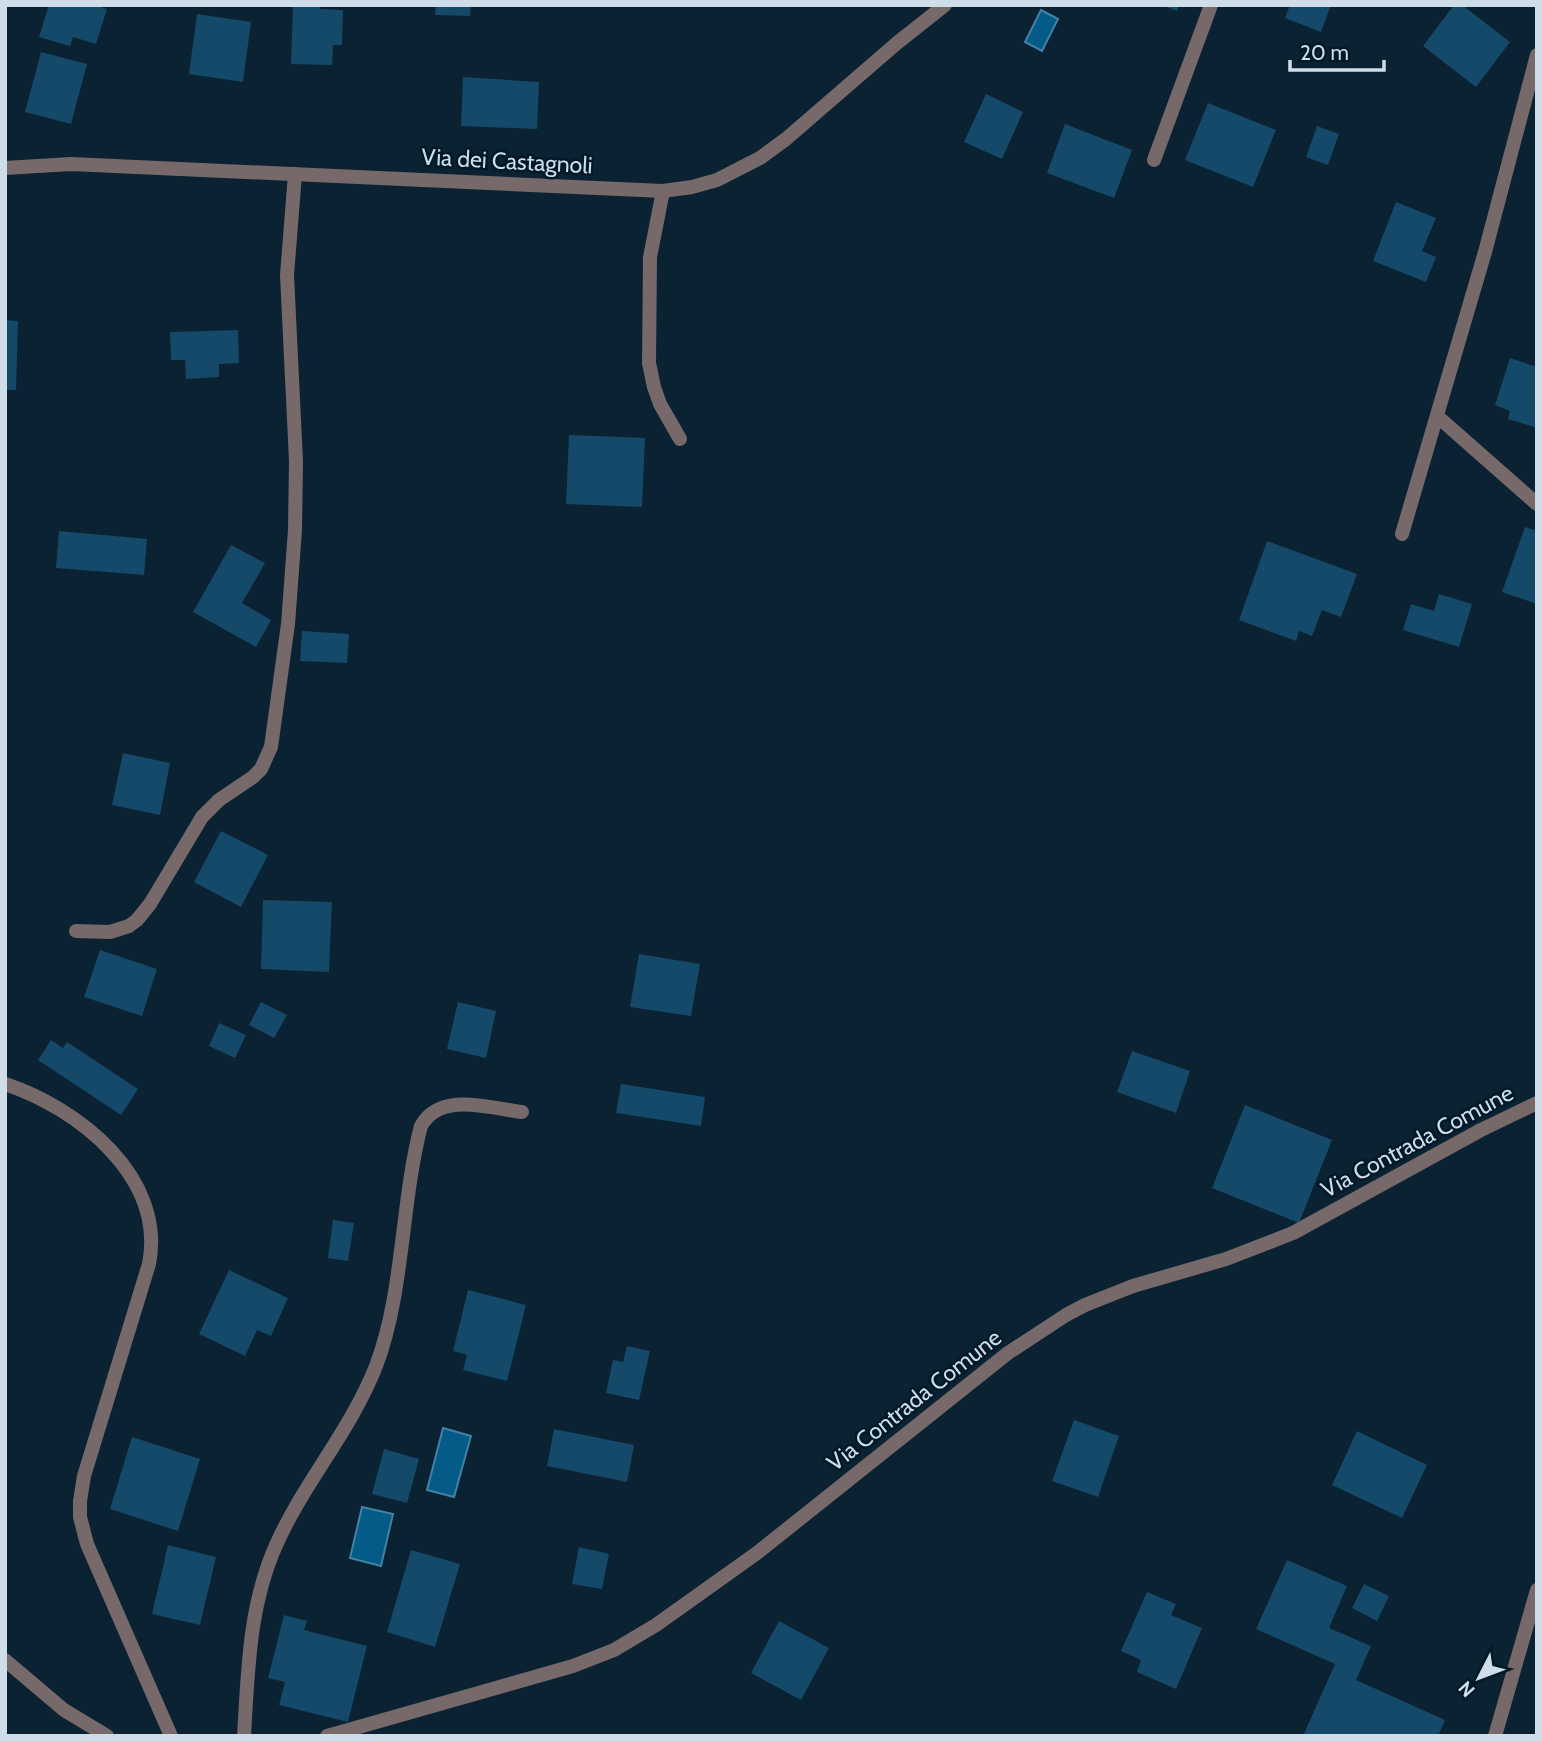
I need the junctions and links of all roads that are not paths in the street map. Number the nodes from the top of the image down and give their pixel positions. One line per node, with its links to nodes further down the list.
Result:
1 (945, 5): 7 (street, Via dei Castagnoli)
2 (1211, 5): 4 (street)
3 (1537, 55): 8 (street)
4 (1154, 160)
5 (5, 169): 6 (street, Via dei Castagnoli)
6 (295, 174): 7 (street, Via dei Castagnoli); 12 (street)
7 (663, 191): 9 (street)
8 (1437, 416): 10 (street); 11 (street)
9 (680, 439)
10 (1537, 504)
11 (1402, 534)
12 (76, 931)
13 (5, 1084): 19 (street)
14 (1537, 1103): 21 (street, Via Contrada Comune)
15 (522, 1112): 20 (street)
16 (1537, 1590): 22 (street)
17 (5, 1660): 18 (street)
18 (107, 1736)
19 (171, 1736)
20 (244, 1736)
21 (327, 1736)
22 (1495, 1736)

